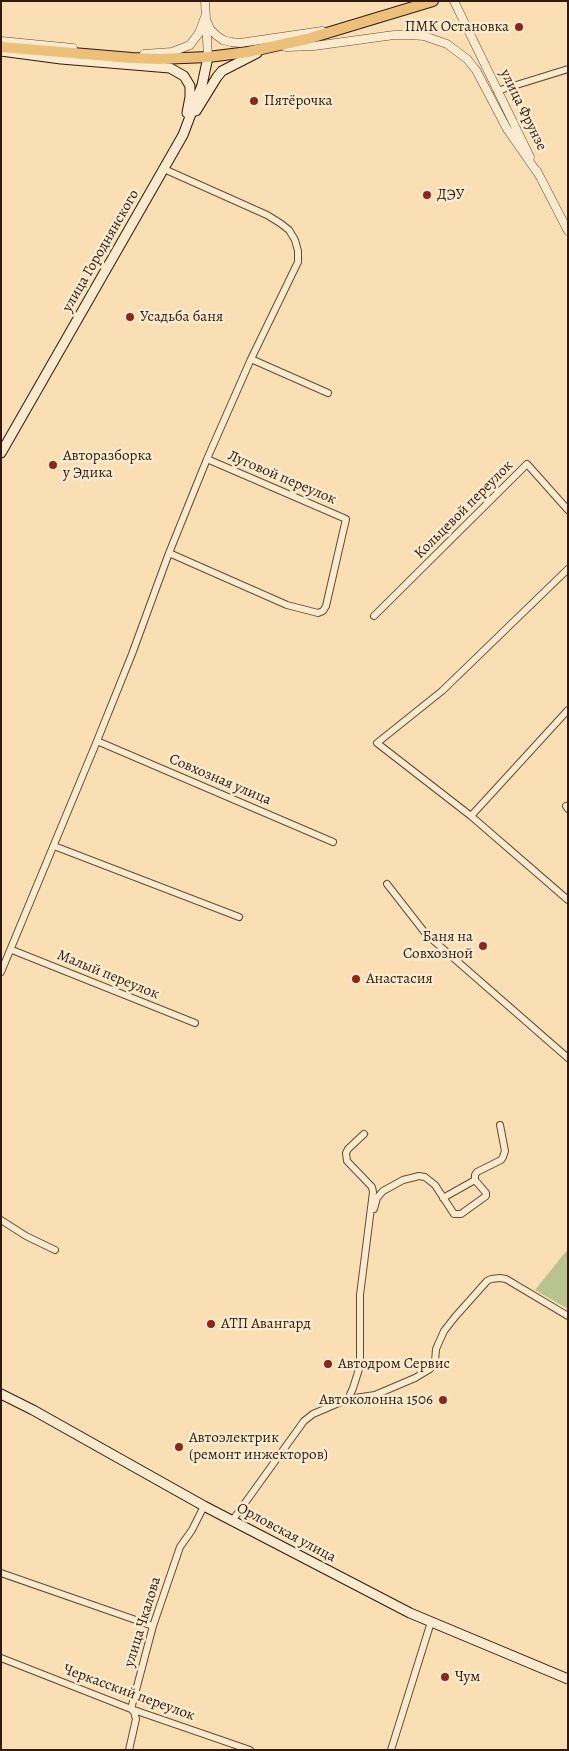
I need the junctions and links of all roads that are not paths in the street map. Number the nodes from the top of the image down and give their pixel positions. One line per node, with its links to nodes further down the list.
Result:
1 (205, 1): 4 (street)
2 (433, 1): 5 (highway)
3 (454, 1): 12 (street, улица Фрунзе)
4 (205, 17): 5 (street); 6 (street); 10 (street)
5 (347, 27): 8 (highway)
6 (1, 41)
7 (1, 47): 10 (highway)
8 (270, 48): 10 (highway); 13 (main road); 15 (street)
9 (1, 51): 13 (main road)
10 (208, 57): 13 (main road, улица Городнянского)
11 (568, 70): 12 (street)
12 (498, 91): 15 (street, улица Фрунзе)
13 (183, 135): 14 (main road, улица Городнянского)
14 (164, 169): 17 (street); 19 (main road, улица Городнянского)
15 (539, 175): 16 (street, улица Фрунзе)
16 (568, 231)
17 (250, 360): 18 (street); 20 (street)
18 (328, 393)
19 (1, 453)
20 (207, 459): 22 (street); 22 (street, Луговой переулок)
21 (568, 510): 24 (street, Кольцевой переулок)
22 (168, 553): 26 (street)
23 (568, 569): 27 (street)
24 (374, 616)
25 (568, 710): 27 (street)
26 (97, 741): 28 (street, Совхозная улица); 29 (street)
27 (471, 816): 31 (street)
28 (333, 842)
29 (54, 846): 32 (street); 33 (street)
30 (388, 884): 36 (street)
31 (568, 900)
32 (239, 917)
33 (12, 950): 34 (street); 35 (street, Малый переулок)
34 (1, 972)
35 (195, 1023)
36 (568, 1058)
37 (500, 1125): 39 (street)
38 (364, 1134): 40 (street)
39 (475, 1180): 42 (street); 42 (street)
40 (372, 1187): 41 (street); 43 (street)
41 (383, 1191): 42 (street); 43 (street)
42 (444, 1198)
43 (370, 1214): 48 (street)
44 (1, 1220): 45 (street)
45 (55, 1250)
46 (568, 1316): 48 (street)
47 (2, 1395): 50 (main road, Орловская улица)
48 (348, 1399): 49 (street)
49 (244, 1504): 51 (street); 52 (street)
50 (204, 1506): 51 (main road, Орловская улица); 55 (street, улица Чкалова)
51 (235, 1517): 52 (main road, Орловская улица)
52 (244, 1527): 54 (main road, Орловская улица)
53 (1, 1573): 55 (street)
54 (431, 1622): 57 (main road, Орловская улица); 61 (street)
55 (153, 1626): 58 (street, улица Чкалова)
56 (1, 1658): 58 (street, Черкасский переулок)
57 (568, 1679)
58 (131, 1709): 59 (street, улица Чкалова); 60 (street, Черкасский переулок)
59 (129, 1750)
60 (250, 1750)
61 (391, 1750)

